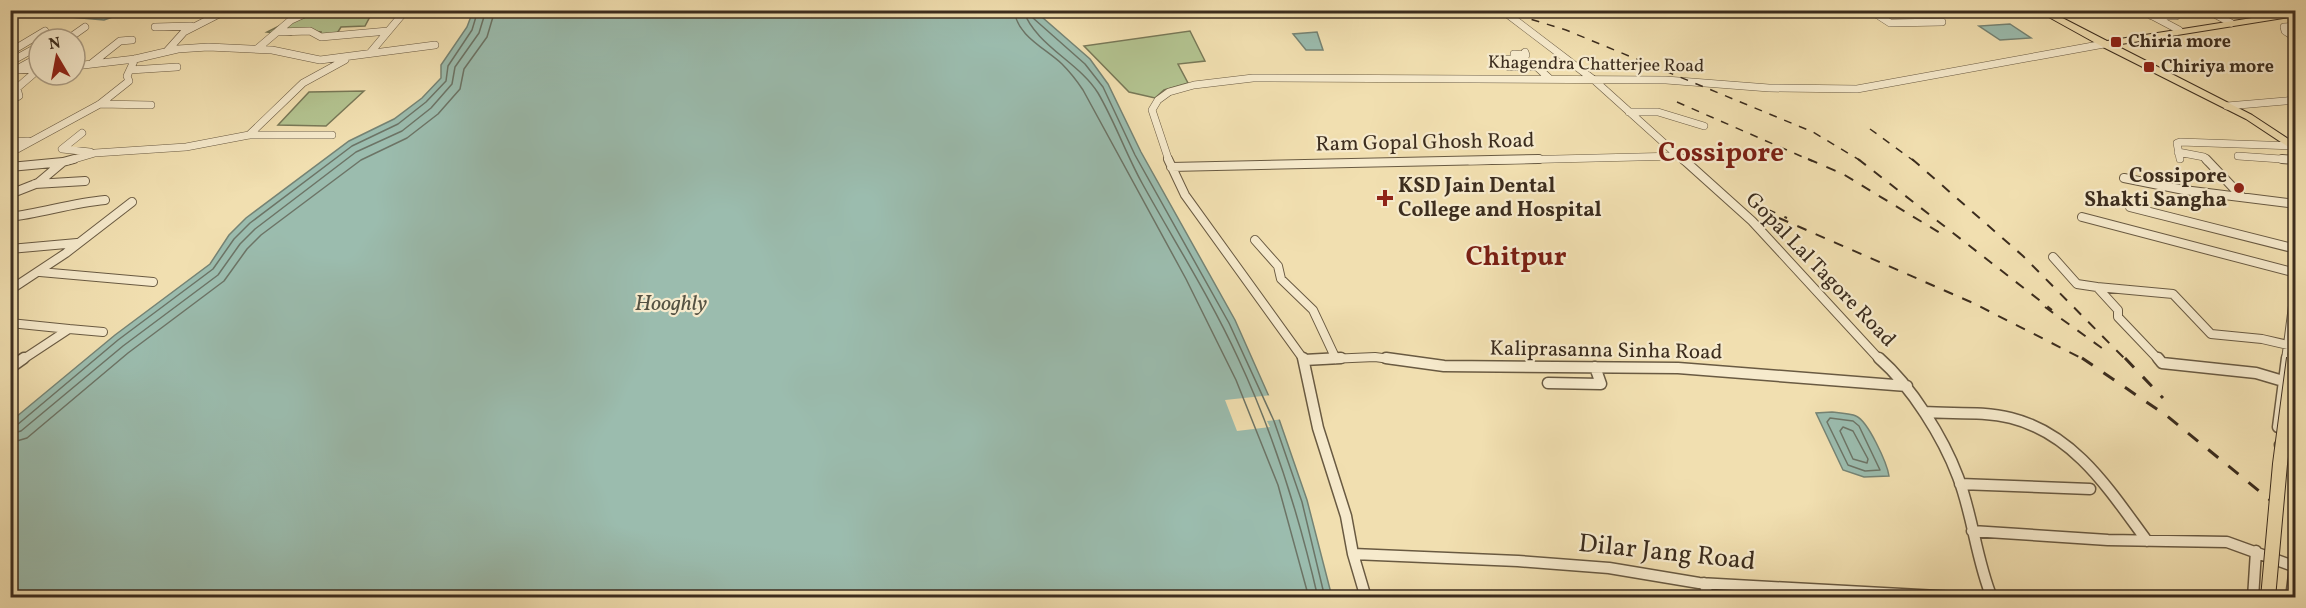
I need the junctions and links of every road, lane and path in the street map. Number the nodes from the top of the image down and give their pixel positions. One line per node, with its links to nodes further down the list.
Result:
1 (202, 10): 11 (street)
2 (227, 10): 19 (street)
3 (313, 10): 23 (street)
4 (406, 10): 22 (street)
5 (1502, 10): 51 (street, Gopal Lal Tagore Road)
6 (1870, 10): 16 (street)
7 (2040, 10): 27 (main road)
8 (2050, 10): 27 (main road)
9 (2141, 10): 13 (street)
10 (2207, 10): 17 (street)
11 (179, 11)
12 (2295, 13): 15 (main road)
13 (2150, 16): 14 (street); 21 (street)
14 (2176, 16)
15 (2280, 16): 17 (main road); 18 (street)
16 (1942, 22)
17 (2231, 23): 21 (main road)
18 (2295, 25): 24 (street)
19 (197, 26): 20 (street); 30 (street)
20 (155, 27)
21 (2179, 30): 27 (main road)
22 (388, 31): 23 (street); 34 (street)
23 (277, 32): 29 (street)
24 (2295, 38)
25 (132, 40): 43 (street)
26 (27, 42): 31 (street)
27 (2109, 43): 51 (street, Khagendra Chatterjee Road); 56 (main road)
28 (435, 45): 34 (street)
29 (256, 49): 30 (street); 35 (street)
30 (167, 51): 36 (street)
31 (10, 52)
32 (1525, 52): 37 (street)
33 (27, 53): 38 (street)
34 (370, 53): 35 (street)
35 (349, 57): 60 (street)
36 (135, 59): 43 (street); 48 (street)
37 (1515, 60): 40 (street); 45 (street)
38 (10, 62)
39 (1494, 62): 40 (street)
40 (1507, 62): 45 (street)
41 (27, 63): 47 (street)
42 (87, 64): 43 (street)
43 (91, 64)
44 (177, 67): 48 (street)
45 (1525, 67): 50 (street)
46 (27, 69): 47 (street)
47 (12, 70)
48 (130, 70): 54 (street)
49 (27, 79): 53 (street)
50 (1550, 80): 51 (street, Khagendra Chatterjee Road); 72 (street, Khagendra Chatterjee Road)
51 (1594, 80): 57 (street, Gopal Lal Tagore Road)
52 (2295, 100): 56 (street)
53 (10, 101)
54 (100, 104): 55 (street); 62 (street)
55 (152, 105)
56 (2232, 106): 64 (main road)
57 (1629, 112): 58 (street); 67 (street, Gopal Lal Tagore Road)
58 (1704, 126)
59 (82, 133): 66 (street)
60 (249, 135): 61 (street); 66 (street)
61 (332, 135)
62 (30, 140): 63 (street); 65 (street)
63 (10, 142)
64 (2295, 146): 77 (street)
65 (10, 153)
66 (95, 153): 70 (street)
67 (1679, 156): 72 (street, Ram Gopal Ghosh Road); 105 (street, Gopal Lal Tagore Road)
68 (2238, 156): 69 (street)
69 (2295, 160)
70 (63, 162): 71 (street); 75 (street)
71 (10, 167)
72 (1171, 167): 100 (street)
73 (2124, 178): 77 (street)
74 (85, 181): 75 (street)
75 (33, 184): 76 (street)
76 (10, 194)
77 (2242, 196): 80 (street)
78 (105, 200): 83 (street)
79 (132, 202): 85 (street)
80 (2295, 204)
81 (2130, 207): 87 (street)
82 (2082, 216): 90 (street)
83 (10, 217)
84 (1255, 240): 99 (street)
85 (78, 243): 86 (street); 89 (street)
86 (10, 249)
87 (2295, 249)
88 (2053, 257): 93 (street)
89 (40, 272): 91 (street); 94 (street)
90 (2295, 273)
91 (153, 282)
92 (2295, 283): 98 (street)
93 (2097, 287): 98 (street); 103 (street)
94 (10, 290)
95 (10, 323): 96 (street)
96 (69, 328): 97 (street); 101 (street)
97 (103, 332)
98 (2292, 344): 103 (street); 122 (main road, bridge)
99 (1336, 358): 100 (street, Kaliprasanna Sinha Road); 102 (street, Kaliprasanna Sinha Road)
100 (1304, 360): 113 (street)
101 (10, 368)
102 (1595, 368): 104 (street); 105 (street, Kaliprasanna Sinha Road)
103 (2283, 381): 107 (street)
104 (1548, 383)
105 (1907, 386): 106 (street, Gopal Lal Tagore Road)
106 (1924, 412): 108 (street, Gopal Lal Tagore Road); 111 (street)
107 (2295, 456)
108 (1960, 484): 109 (street); 110 (street, Gopal Lal Tagore Road)
109 (2090, 489)
110 (1972, 531): 111 (street); 120 (street, Gopal Lal Tagore Road)
111 (2147, 540): 112 (street)
112 (2256, 551): 114 (street); 121 (street)
113 (1353, 554): 115 (street, Dilar Jang Road); 116 (street)
114 (2295, 567): 123 (street)
115 (1704, 583): 117 (street); 118 (street, Dilar Jang Road)
116 (1366, 597)
117 (1709, 597)
118 (1975, 597)
119 (1987, 597): 120 (street)
120 (1992, 597)
121 (2253, 597)
122 (2268, 597)
123 (2291, 597)

